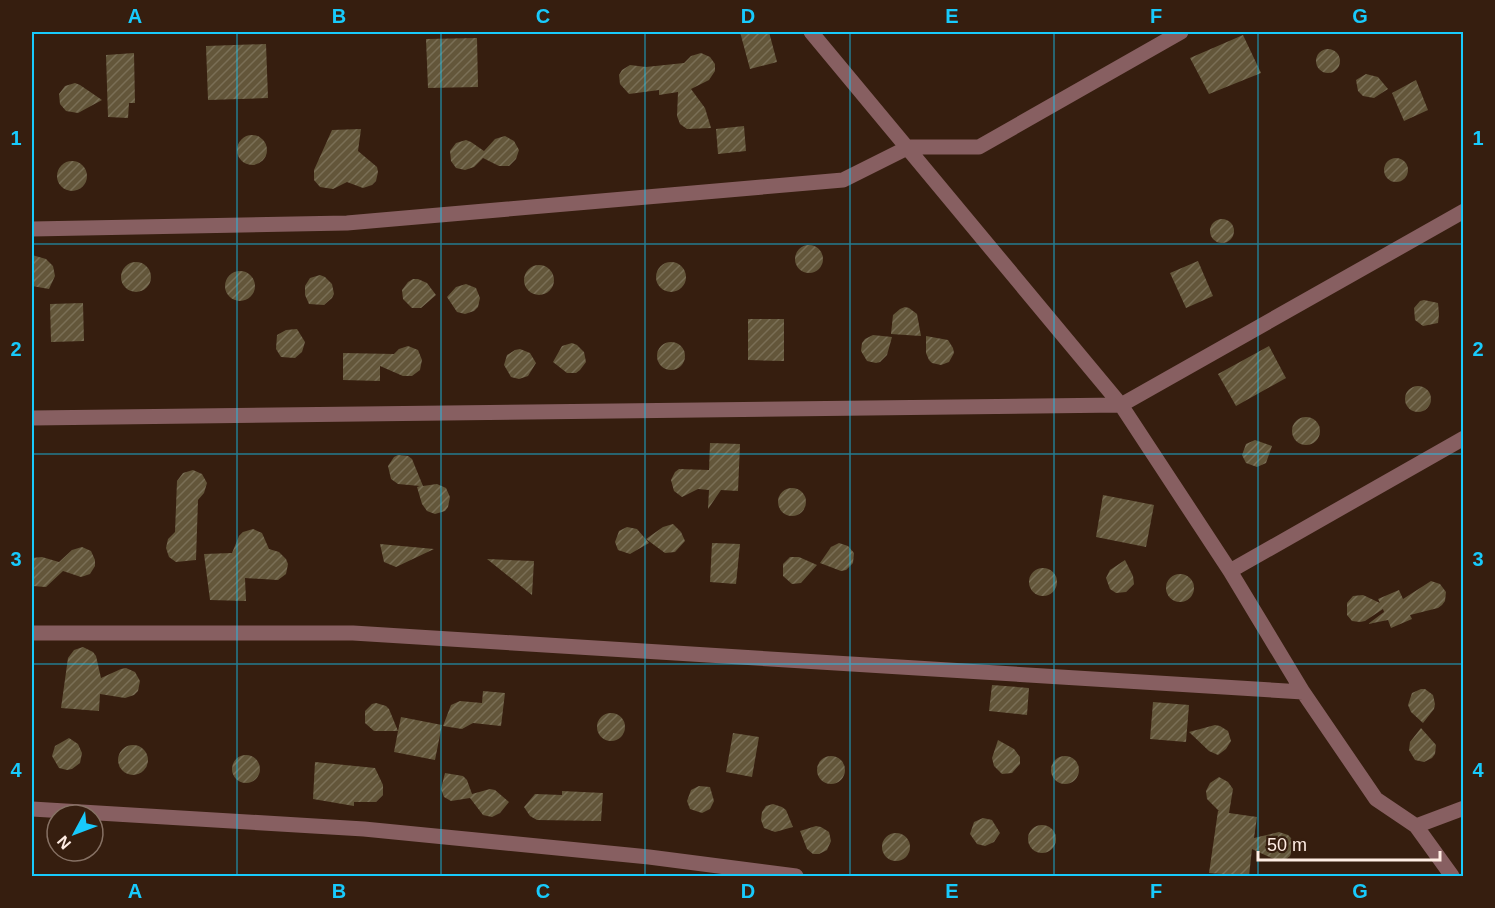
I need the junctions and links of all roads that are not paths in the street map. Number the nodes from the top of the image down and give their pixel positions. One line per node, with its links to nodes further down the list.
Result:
1 (811, 32): 3 (street)
2 (1180, 32): 3 (street)
3 (909, 147): 5 (street); 6 (street)
4 (1464, 211): 6 (street)
5 (32, 229)
6 (1121, 405): 7 (street); 9 (street)
7 (32, 418)
8 (1464, 438): 9 (street)
9 (1230, 572): 11 (street)
10 (32, 633): 11 (street)
11 (1303, 692): 14 (street)
12 (32, 808): 15 (street)
13 (1464, 808): 14 (street)
14 (1416, 826): 16 (street)
15 (796, 876)
16 (1452, 876)

